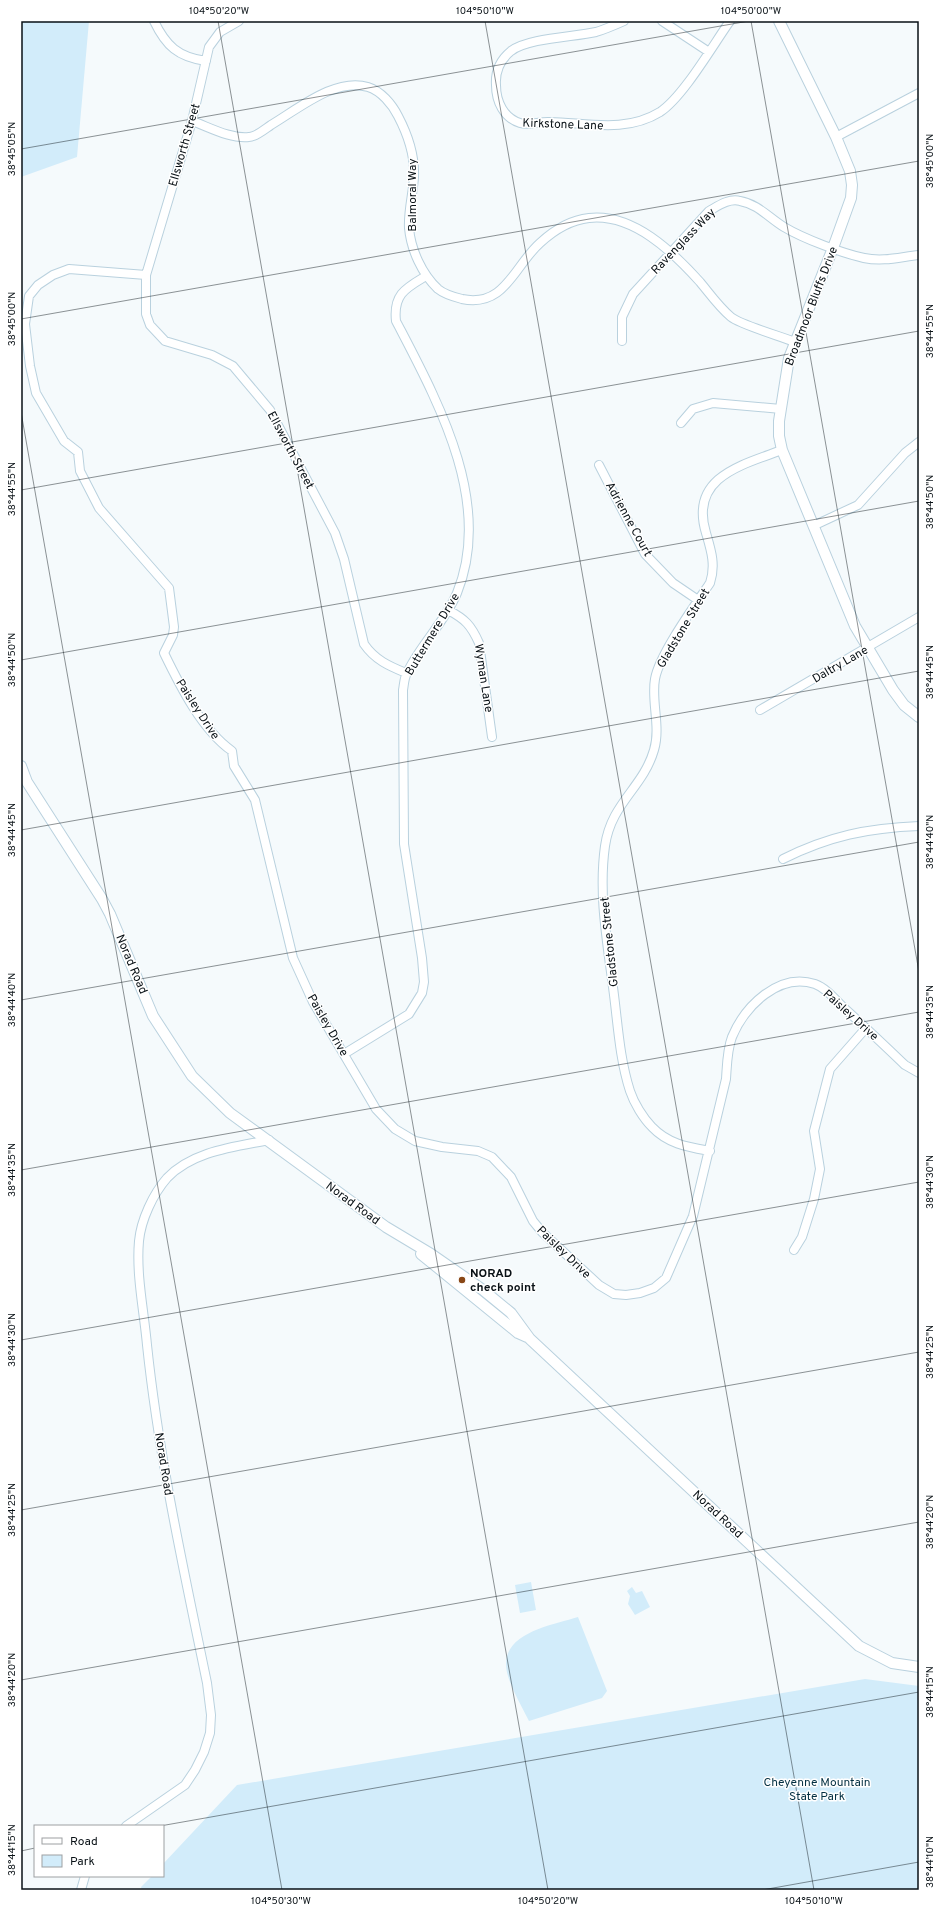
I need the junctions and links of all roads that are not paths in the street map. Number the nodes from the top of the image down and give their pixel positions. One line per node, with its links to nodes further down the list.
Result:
1 (154, 21): 8 (street)
2 (239, 21): 8 (street, Ellsworth Street)
3 (624, 21): 7 (street, Kirkstone Lane)
4 (662, 21): 7 (street)
5 (730, 21): 7 (street, Kirkstone Lane)
6 (779, 21): 11 (street, Broadmoor Bluffs Drive)
7 (709, 52)
8 (206, 61): 10 (street, Ellsworth Street)
9 (919, 93): 11 (street)
10 (192, 121): 15 (street, Ellsworth Street); 16 (street, Balmoral Way)
11 (836, 136): 12 (street, Broadmoor Bluffs Drive)
12 (834, 248): 13 (street, Ravenglass Way); 14 (street, Ravenglass Way); 19 (street, Broadmoor Bluffs Drive)
13 (671, 252): 16 (street, Balmoral Way); 18 (street, Ravenglass Way); 19 (street, Balmoral Way)
14 (919, 255)
15 (146, 275): 17 (street); 30 (street, Ellsworth Street)
16 (426, 276): 27 (street, Buttermere Drive)
17 (23, 324): 38 (street, Paisley Drive)
18 (622, 341)
19 (795, 342): 20 (street, Broadmoor Bluffs Drive)
20 (781, 409): 21 (street); 23 (street, Broadmoor Bluffs Drive)
21 (681, 423)
22 (919, 442): 25 (street)
23 (782, 450): 25 (street, Broadmoor Bluffs Drive); 26 (street, Gladstone Street)
24 (599, 465): 26 (street, Adrienne Court)
25 (813, 526): 29 (street, Broadmoor Bluffs Drive)
26 (698, 600): 41 (street, Gladstone Street)
27 (448, 610): 30 (street, Buttermere Drive); 33 (street, Wyman Lane)
28 (919, 617): 29 (street, Daltry Lane)
29 (868, 648): 31 (street, Daltry Lane); 32 (street, Broadmoor Bluffs Drive)
30 (406, 673): 38 (street, Buttermere Drive)
31 (760, 710)
32 (919, 717)
33 (492, 737)
34 (21, 766): 40 (street, Norad Road)
35 (919, 826): 36 (street)
36 (783, 859)
37 (866, 1028): 39 (street, Paisley Drive); 41 (street, Paisley Drive); 42 (street)
38 (344, 1054): 41 (street, Paisley Drive)
39 (919, 1073)
40 (269, 1140): 43 (street, Norad Road); 44 (street, Norad Road)
41 (710, 1151)
42 (794, 1250)
43 (919, 1667)
44 (127, 1825)
45 (85, 1877): 46 (street)
46 (81, 1890)

